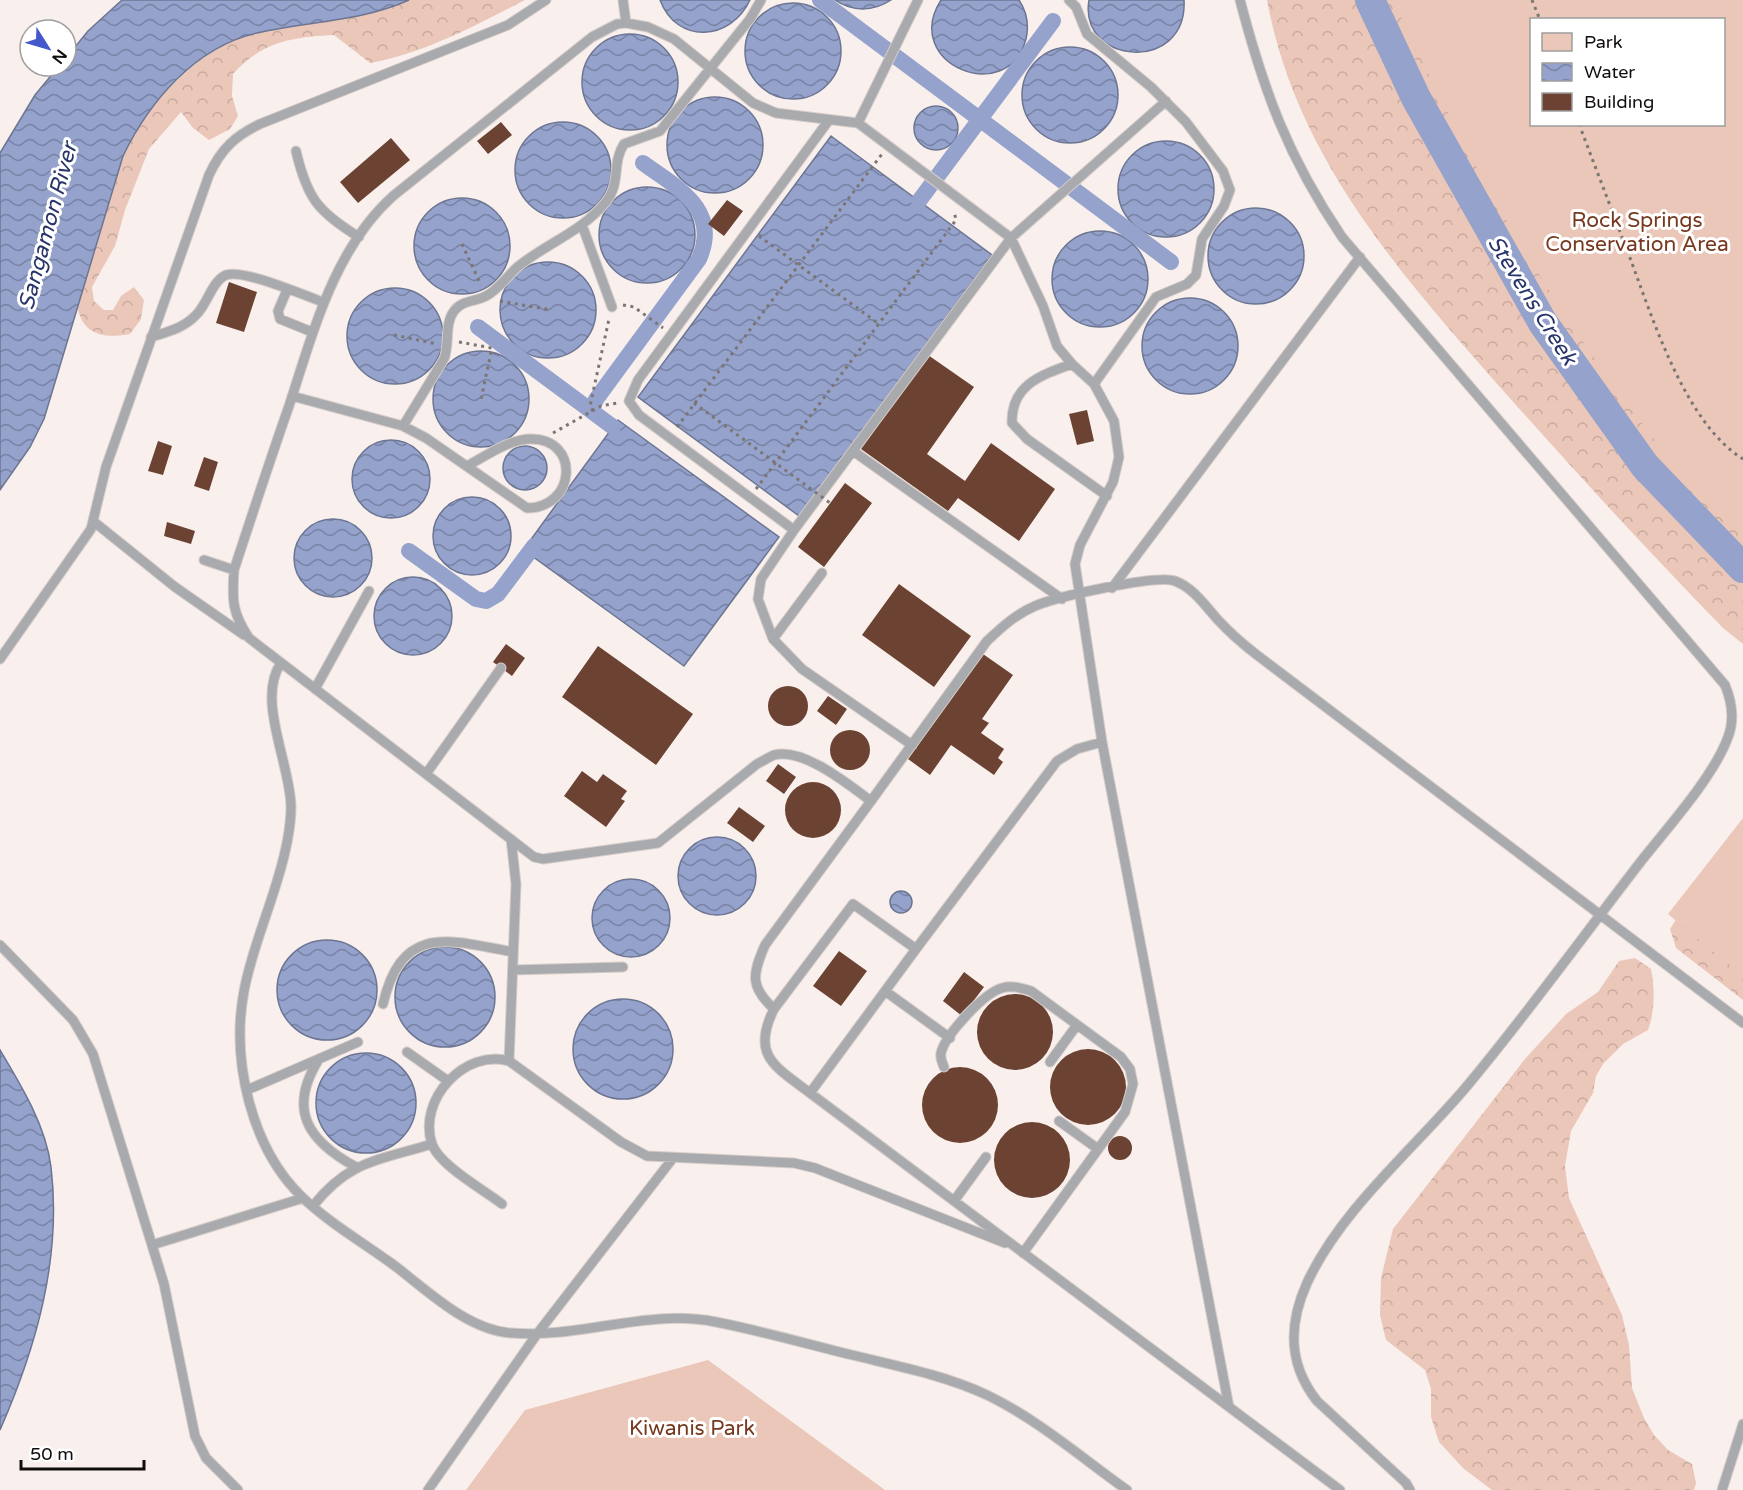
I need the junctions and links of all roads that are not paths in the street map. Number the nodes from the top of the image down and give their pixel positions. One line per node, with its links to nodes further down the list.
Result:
1 (546, 0): 21 (lane)
2 (623, 0): 7 (lane)
3 (761, 0): 8 (lane)
4 (918, 0): 11 (lane)
5 (1069, 0): 9 (lane)
6 (1239, 0): 16 (lane)
7 (626, 23): 8 (lane); 14 (lane)
8 (712, 67): 10 (lane); 13 (lane)
9 (1166, 101): 15 (lane); 23 (lane)
10 (829, 120): 11 (lane); 30 (lane)
11 (858, 123): 15 (lane)
12 (296, 151): 14 (lane)
13 (582, 225): 19 (lane); 25 (lane)
14 (359, 237): 18 (lane)
15 (1011, 238): 22 (lane); 26 (lane)
16 (1360, 257): 34 (lane); 49 (lane)
17 (287, 290): 18 (lane); 20 (lane); 21 (lane)
18 (323, 302): 20 (lane)
19 (611, 305)
20 (312, 332): 24 (lane)
21 (151, 337): 29 (lane)
22 (1072, 364): 23 (lane); 28 (lane)
23 (1094, 384): 28 (lane)
24 (292, 396): 25 (lane); 32 (lane)
25 (403, 426): 27 (lane)
26 (853, 451): 30 (lane); 37 (lane)
27 (467, 466): 27 (lane)
28 (1107, 496): 36 (lane)
29 (93, 521): 38 (lane); 40 (lane)
30 (794, 530): 39 (lane)
31 (204, 560): 32 (lane)
32 (234, 570): 38 (lane)
33 (822, 573): 39 (lane)
34 (1112, 588): 36 (lane); 49 (lane)
35 (369, 591): 43 (lane)
36 (1080, 595): 37 (lane); 44 (lane)
37 (1062, 599): 45 (lane)
38 (249, 638): 41 (lane)
39 (773, 639): 45 (lane)
40 (0, 659)
41 (281, 663): 43 (lane); 68 (lane)
42 (501, 668): 46 (lane)
43 (315, 689): 46 (lane)
44 (1102, 742): 51 (lane); 83 (lane)
45 (912, 745): 47 (lane)
46 (426, 774): 48 (lane)
47 (871, 801): 48 (lane); 57 (lane)
48 (511, 839): 52 (lane)
49 (1600, 914): 58 (lane); 89 (lane)
50 (0, 945): 80 (lane)
51 (916, 949): 55 (lane); 57 (lane)
52 (513, 951): 54 (lane); 56 (lane)
53 (623, 967): 54 (lane)
54 (513, 970): 64 (lane)
55 (885, 991): 60 (lane); 69 (lane)
56 (383, 1004)
57 (774, 1009): 69 (lane)
58 (1743, 1023)
59 (1077, 1025): 60 (lane); 65 (lane); 72 (lane)
60 (951, 1038): 66 (lane)
61 (358, 1042): 63 (lane)
62 (407, 1052): 67 (lane)
63 (319, 1059): 68 (lane); 75 (lane)
64 (509, 1061): 67 (lane); 74 (lane)
65 (1050, 1062)
66 (944, 1067)
67 (448, 1081): 71 (lane)
68 (248, 1090): 76 (lane)
69 (810, 1093): 77 (lane)
70 (1059, 1121): 72 (lane)
71 (432, 1144): 75 (lane); 78 (lane)
72 (1098, 1149): 81 (lane)
73 (986, 1157): 77 (lane)
74 (673, 1158): 81 (lane); 82 (lane)
75 (356, 1167): 79 (lane)
76 (303, 1198): 79 (lane); 80 (lane)
77 (954, 1201): 81 (lane)
78 (502, 1204)
79 (313, 1206): 82 (lane)
80 (152, 1245): 85 (lane)
81 (1019, 1250): 83 (lane)
82 (537, 1334): 86 (lane); 87 (lane)
83 (1229, 1407): 88 (lane)
84 (1743, 1424): 90 (lane)
85 (238, 1490)
86 (429, 1490)
87 (1127, 1490)
88 (1340, 1490)
89 (1410, 1490)
90 (1722, 1490)

